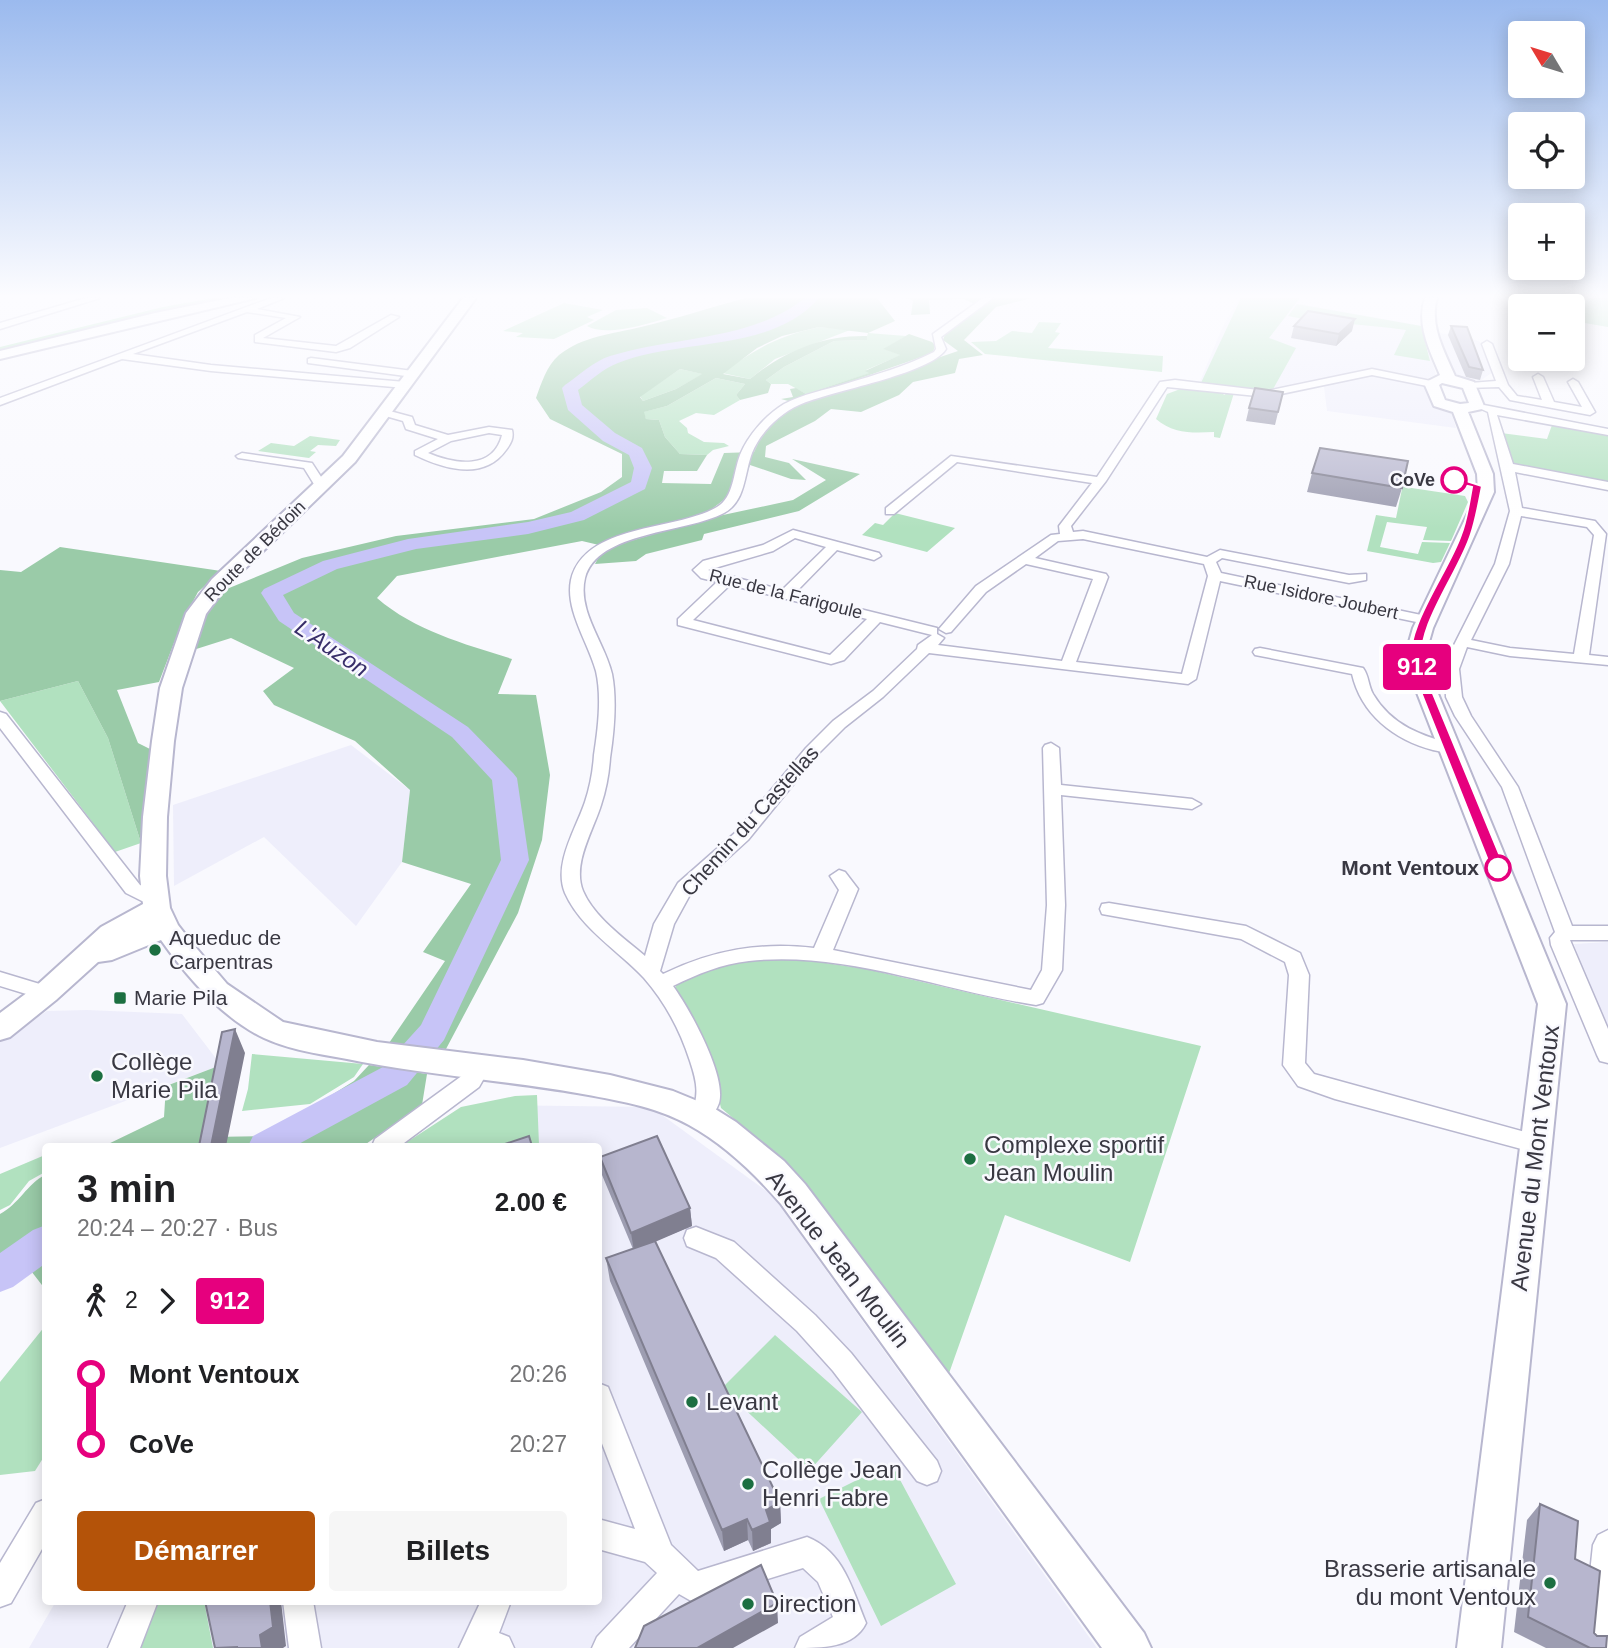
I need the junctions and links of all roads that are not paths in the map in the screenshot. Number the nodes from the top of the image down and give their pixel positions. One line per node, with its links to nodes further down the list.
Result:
1 (72, 375): 17 (street)
2 (325, 375): 12 (street)
3 (383, 375): 12 (street)
4 (413, 375): 12 (main road, Route de Bédoin)
5 (877, 375): 62 (street)
6 (1359, 375): 27 (street)
7 (1387, 375): 14 (street)
8 (1448, 375): 11 (main road)
9 (1499, 375): 15 (street)
10 (1538, 376): 19 (street)
11 (1449, 379): 14 (main road); 16 (main road)
12 (409, 380): 22 (main road, Route de Bédoin)
13 (1573, 382): 19 (street)
14 (1432, 384): 20 (main road)
15 (1502, 384): 16 (street); 19 (street)
16 (1470, 386): 18 (main road)
17 (0, 402)
18 (1477, 406): 20 (main road); 21 (street)
19 (1550, 406)
20 (1459, 409): 44 (main road, Avenue du Mont Ventoux)
21 (1495, 411): 23 (street); 26 (street)
22 (390, 416): 24 (street); 28 (main road, Route de Bédoin)
23 (1607, 429)
24 (448, 438): 24 (street)
25 (242, 456): 28 (street)
26 (1508, 467): 29 (street); 30 (street)
27 (1100, 481): 31 (street); 34 (street)
28 (321, 486): 58 (main road, Route de Bédoin)
29 (1608, 486)
30 (1516, 511): 32 (street); 46 (street)
31 (890, 512)
32 (1591, 524): 33 (street); 48 (street)
33 (1608, 527)
34 (1067, 535): 37 (street, Chemin du Castellas); 38 (street)
35 (835, 545): 36 (street, Rue de la Farigoule); 41 (street, Rue de la Farigoule); 42 (street)
36 (874, 556)
37 (1023, 559): 45 (street, Chemin du Castellas); 50 (street)
38 (1209, 561): 39 (street); 40 (street)
39 (1215, 576): 44 (street, Rue Isidore Joubert); 50 (street, Rue de la Farigoule)
40 (1362, 577)
41 (727, 580): 42 (street, Rue de la Farigoule); 43 (street)
42 (786, 594): 43 (street, Rue de la Farigoule)
43 (877, 617): 45 (street, Rue de la Farigoule)
44 (1426, 620): 53 (main road, Avenue du Mont Ventoux)
45 (934, 636): 50 (street, Rue de la Farigoule); 62 (street, Chemin du Castellas)
46 (1462, 642): 48 (street); 59 (street)
47 (1260, 652): 53 (street)
48 (1581, 659): 49 (street)
49 (1608, 661)
50 (1067, 666)
51 (0, 717): 58 (street)
52 (1051, 748): 54 (street)
53 (1450, 748): 65 (main road, Avenue du Mont Ventoux)
54 (1052, 789): 55 (street); 61 (street)
55 (1192, 804)
56 (839, 876): 61 (street)
57 (1109, 909): 72 (street)
58 (159, 911): 64 (main road); 69 (main road, Avenue Jean Moulin)
59 (1565, 933): 60 (street); 66 (street)
60 (1608, 933)
61 (821, 955): 62 (street)
62 (655, 978): 70 (street)
63 (0, 979): 64 (street)
64 (46, 993): 67 (main road)
65 (1550, 995): 66 (street); 72 (main road, Avenue du Mont Ventoux)
66 (1587, 1002): 68 (street)
67 (0, 1029)
68 (1608, 1055)
69 (480, 1066): 70 (main road, Avenue Jean Moulin); 71 (street)
70 (701, 1116): 89 (main road, Avenue Jean Moulin)
71 (387, 1143)
72 (1536, 1144): 90 (main road, Avenue du Mont Ventoux)
73 (696, 1237): 75 (street)
74 (602, 1405): 79 (street)
75 (927, 1471)
76 (42, 1520): 80 (street)
77 (602, 1535): 79 (street)
78 (1608, 1545): 91 (street)
79 (669, 1564): 87 (street); 88 (street)
80 (0, 1592)
81 (141, 1605): 85 (street)
82 (299, 1605): 86 (street)
83 (495, 1605): 84 (street)
84 (484, 1647)
85 (124, 1648)
86 (305, 1648)
87 (608, 1648)
88 (811, 1648)
89 (1129, 1648)
90 (1479, 1648)
91 (1598, 1648)

